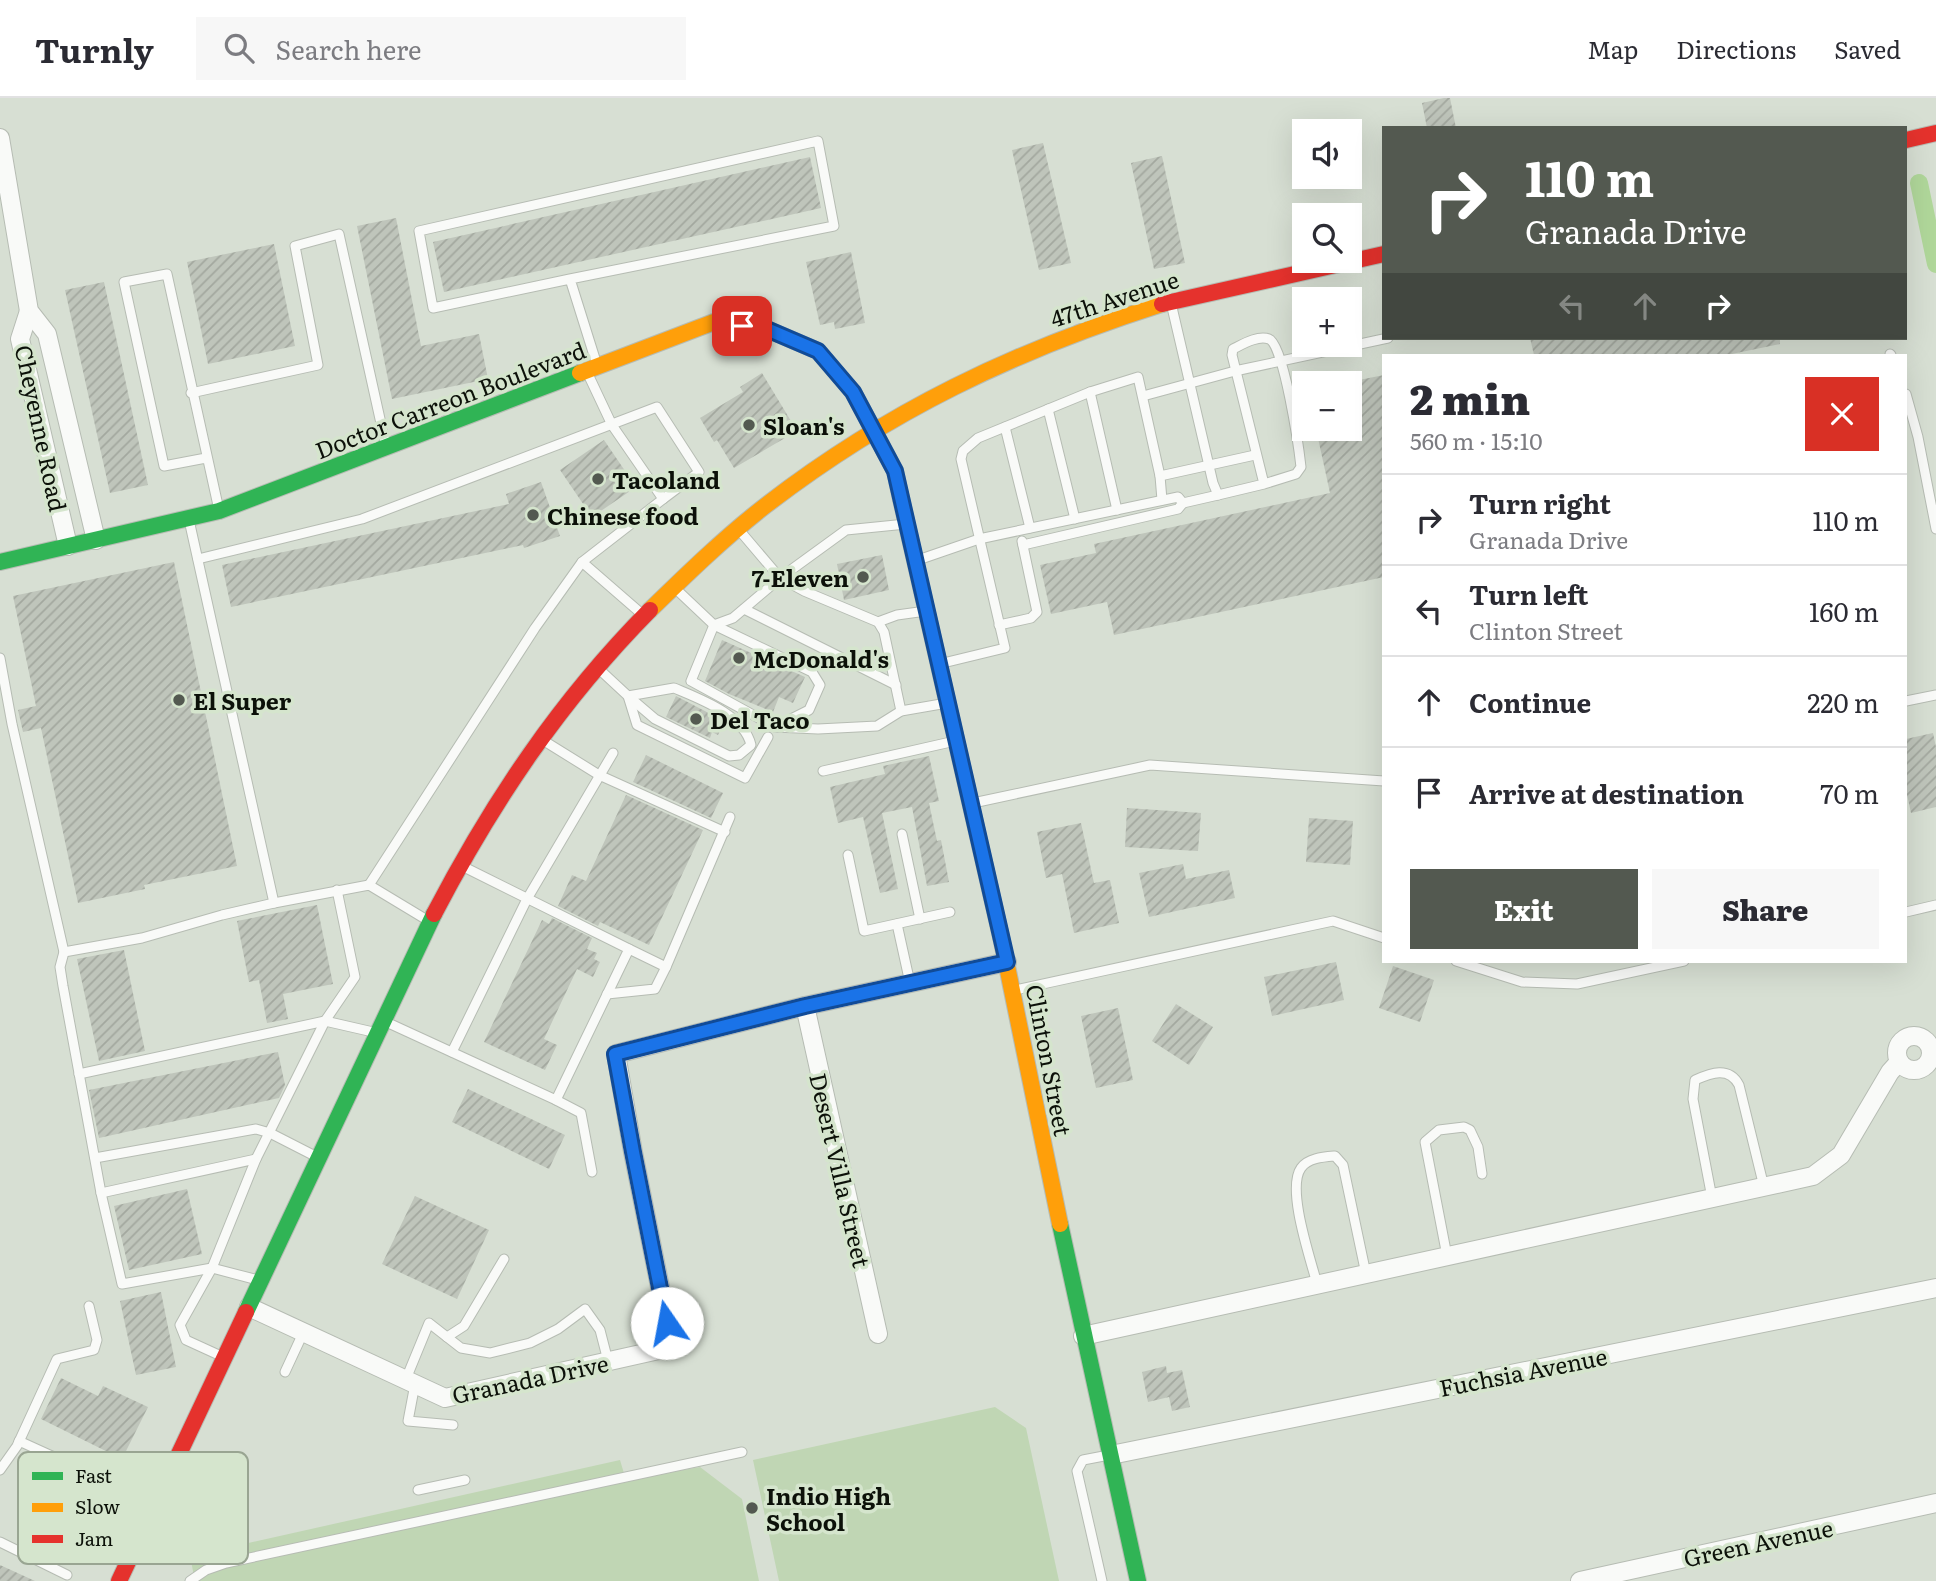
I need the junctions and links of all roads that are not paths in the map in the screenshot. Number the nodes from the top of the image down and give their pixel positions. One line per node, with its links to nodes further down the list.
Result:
1 (1936, 134): 3 (main road)
2 (0, 138): 7 (street, Cheyenne Road)
3 (1907, 140)
4 (1382, 254): 6 (main road, 47th Avenue)
5 (570, 279): 5 (lane); 10 (lane)
6 (1171, 301): 12 (lane); 20 (main road, 47th Avenue)
7 (29, 311): 40 (street, Cheyenne Road); 42 (street, Cheyenne Road)
8 (1382, 339): 9 (lane)
9 (1281, 361): 11 (lane); 11 (lane); 26 (lane)
10 (592, 369): 18 (lane); 20 (main road, Doctor Carreon Boulevard); 21 (main road, Doctor Carreon Boulevard)
11 (1235, 371): 12 (lane); 22 (lane)
12 (1190, 382): 15 (lane); 24 (lane)
13 (1090, 392): 15 (lane); 17 (lane); 31 (lane)
14 (191, 393): 21 (lane); 23 (lane); 23 (lane)
15 (1143, 396): 25 (lane)
16 (1907, 398): 38 (lane)
17 (1048, 409): 19 (lane); 34 (lane)
18 (612, 425): 28 (lane); 28 (lane); 43 (lane)
19 (1005, 427): 37 (lane); 39 (lane)
20 (874, 430): 35 (main road, Clinton Street); 36 (main road, 47th Avenue)
21 (387, 447): 32 (main road, Doctor Carreon Boulevard)
22 (1255, 455): 24 (lane); 26 (lane)
23 (206, 458): 32 (lane)
24 (1209, 465): 25 (lane); 27 (lane)
25 (1160, 476): 29 (lane)
26 (1264, 484): 27 (lane)
27 (1217, 495): 30 (lane)
28 (663, 499): 46 (lane)
29 (1162, 500): 30 (lane); 31 (lane)
30 (1183, 503): 41 (lane)
31 (1117, 510): 34 (lane)
32 (219, 511): 33 (main road, Doctor Carreon Boulevard)
33 (189, 519): 40 (main road, Doctor Carreon Boulevard); 43 (lane)
34 (1075, 519): 37 (lane)
35 (908, 524): 44 (main road, Clinton Street); 47 (lane)
36 (737, 527): 47 (lane); 48 (main road, 47th Avenue)
37 (1025, 529): 39 (lane); 41 (lane)
38 (1936, 529)
39 (979, 539): 44 (lane); 54 (lane)
40 (96, 540): 42 (main road, Doctor Carreon Boulevard)
41 (1023, 545): 54 (lane)
42 (68, 547): 45 (main road, Doctor Carreon Boulevard)
43 (198, 559): 81 (lane)
44 (916, 560): 50 (main road, Clinton Street)
45 (0, 562)
46 (582, 562): 51 (lane); 78 (lane)
47 (780, 578): 49 (lane); 52 (lane)
48 (673, 586): 51 (main road, 47th Avenue); 53 (lane)
49 (744, 609): 53 (lane); 58 (lane)
50 (928, 610): 52 (lane); 56 (main road, Clinton Street)
51 (644, 616): 57 (main road, 47th Avenue)
52 (878, 622): 58 (lane)
53 (715, 625): 64 (lane); 64 (lane)
54 (999, 625): 56 (lane)
55 (0, 658): 90 (lane)
56 (939, 664): 62 (main road, Clinton Street)
57 (596, 666): 60 (lane); 66 (main road, 47th Avenue)
58 (896, 685): 63 (lane)
59 (1936, 695): 61 (lane)
60 (628, 696): 60 (lane); 65 (lane)
61 (1907, 701)
62 (948, 703): 63 (lane); 67 (main road, Clinton Street)
63 (901, 711): 64 (lane)
64 (775, 727)
65 (768, 737)
66 (540, 738): 70 (lane); 77 (main road, 47th Avenue)
67 (957, 740): 69 (lane); 72 (main road, Clinton Street)
68 (613, 753): 70 (lane)
69 (823, 771)
70 (599, 775): 74 (lane); 80 (lane)
71 (1382, 781): 72 (lane)
72 (971, 803): 91 (main road, Clinton Street)
73 (730, 817): 74 (lane)
74 (724, 832): 94 (lane)
75 (902, 834): 85 (lane)
76 (848, 855): 87 (lane)
77 (460, 865): 80 (lane); 86 (main road, 47th Avenue)
78 (369, 885): 79 (lane); 86 (lane)
79 (337, 890): 81 (lane); 99 (lane)
80 (527, 899): 89 (lane); 101 (lane)
81 (274, 903): 90 (lane)
82 (1936, 905): 84 (lane)
83 (950, 912): 85 (lane)
84 (1907, 912)
85 (920, 919): 87 (lane)
86 (431, 923): 100 (main road, 47th Avenue)
87 (897, 924): 95 (lane)
88 (1382, 937): 96 (lane)
89 (629, 949): 94 (lane); 97 (lane)
90 (65, 952): 103 (lane)
91 (1007, 962): 95 (street, Granada Drive); 96 (main road, Clinton Street)
92 (1462, 963): 93 (lane)
93 (1675, 963)
94 (666, 967): 97 (lane)
95 (910, 983): 98 (street, Granada Drive)
96 (1013, 990): 125 (main road, Clinton Street)
97 (607, 994): 104 (lane)
98 (805, 1006): 124 (street, Desert Villa Street); 128 (street, Granada Drive)
99 (326, 1021): 100 (lane); 103 (lane); 105 (lane)
100 (381, 1027): 101 (lane); 107 (main road, 47th Avenue)
101 (452, 1052): 104 (lane)
102 (1899, 1062): 111 (street)
103 (79, 1074): 106 (lane)
104 (556, 1100): 109 (lane)
105 (270, 1133): 106 (lane); 107 (lane); 108 (lane)
106 (95, 1158): 112 (lane)
107 (318, 1158): 118 (main road, 47th Avenue)
108 (256, 1159): 112 (lane); 116 (lane)
109 (592, 1172)
110 (1482, 1174): 114 (lane)
111 (1764, 1186): 113 (street); 113 (lane)
112 (101, 1193): 116 (lane)
113 (1712, 1198): 114 (street)
114 (1447, 1256): 117 (street)
115 (504, 1259): 126 (lane)
116 (212, 1268): 118 (lane); 127 (lane)
117 (1366, 1274): 119 (street); 119 (lane)
118 (261, 1281): 122 (main road, 47th Avenue)
119 (1317, 1284): 125 (street)
120 (1936, 1288): 136 (street, Fuchsia Avenue)
121 (89, 1307): 132 (lane)
122 (250, 1307): 123 (street, Granada Drive); 127 (main road, 47th Avenue)
123 (304, 1331): 129 (lane); 130 (street, Granada Drive)
124 (878, 1334)
125 (1083, 1336): 136 (main road, Clinton Street)
126 (447, 1337): 128 (lane); 130 (lane)
127 (225, 1358): 134 (main road, 47th Avenue)
128 (608, 1362): 130 (street, Granada Drive)
129 (285, 1372)
130 (411, 1382): 131 (lane)
131 (453, 1425)
132 (19, 1441): 133 (lane); 137 (lane)
133 (44, 1452)
134 (180, 1452)
135 (742, 1452): 143 (lane)
136 (1111, 1455): 150 (lane); 151 (main road, Clinton Street)
137 (0, 1470)
138 (465, 1480): 139 (lane)
139 (418, 1490)
140 (1936, 1503): 152 (street, Green Avenue)
141 (0, 1542): 142 (lane)
142 (18, 1551)
143 (248, 1558)
144 (45, 1564): 147 (lane)
145 (127, 1564): 148 (main road, 47th Avenue)
146 (223, 1564): 149 (lane)
147 (67, 1575)
148 (119, 1581)
149 (190, 1581)
150 (1102, 1581)
151 (1138, 1581)
152 (1580, 1581)

